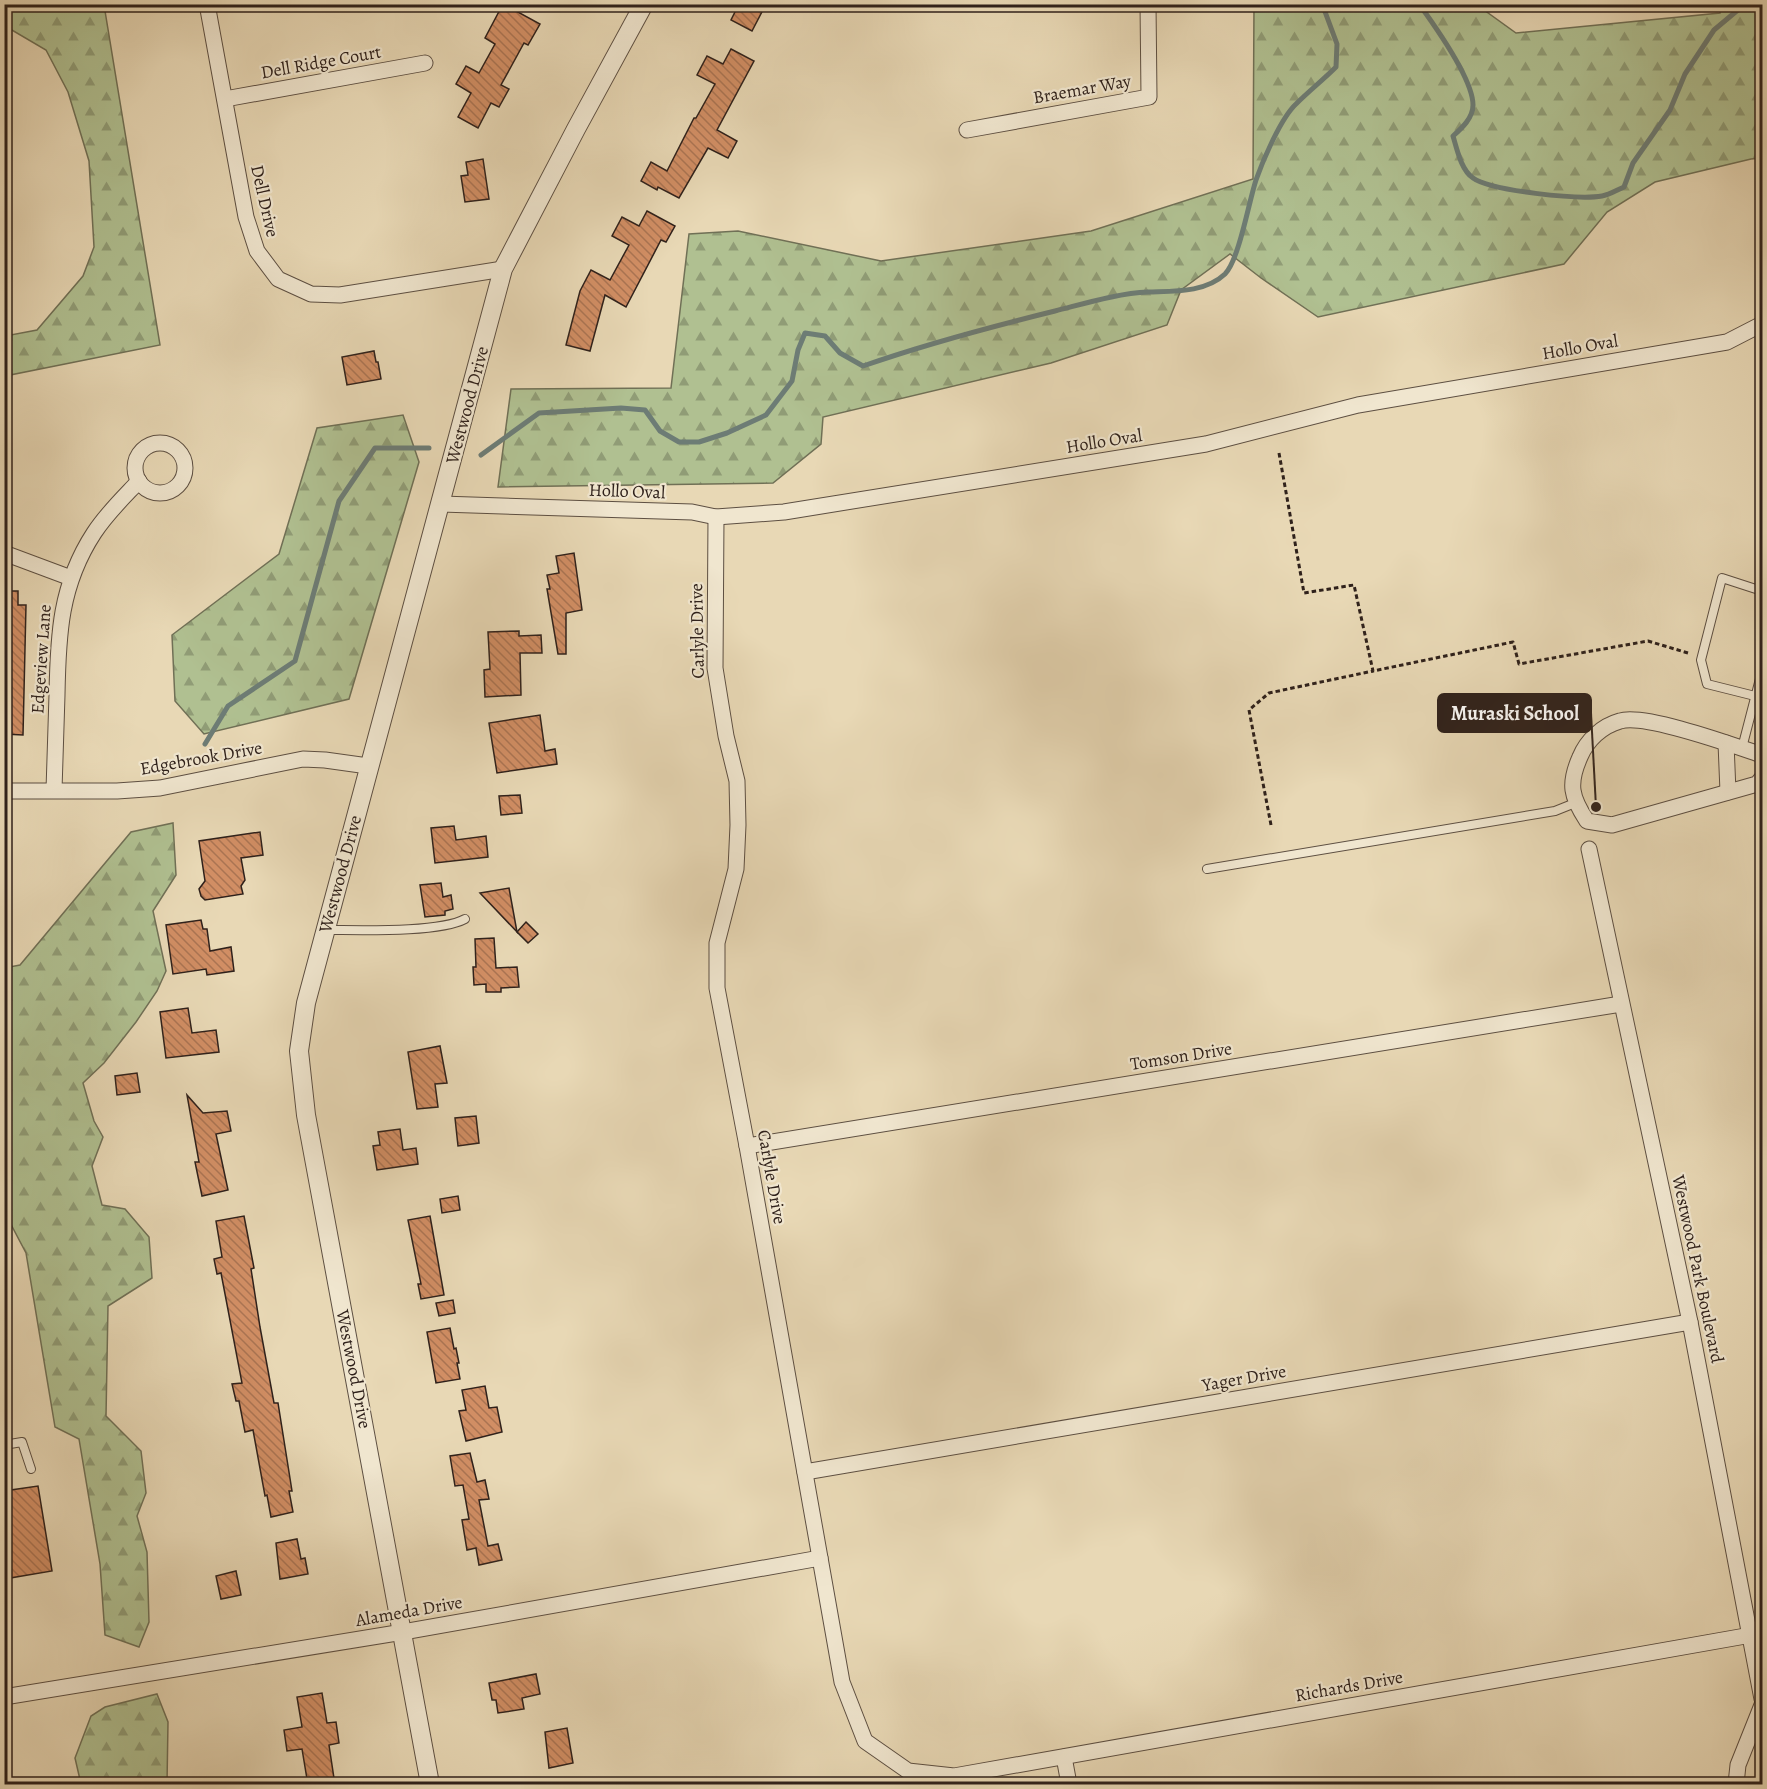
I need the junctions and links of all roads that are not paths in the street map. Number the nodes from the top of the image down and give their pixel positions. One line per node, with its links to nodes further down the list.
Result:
1 (207, 4): 5 (street, Dell Drive)
2 (644, 4): 7 (street, Westwood Drive)
3 (1148, 4): 6 (street, Braemar Way)
4 (424, 63): 5 (street, Dell Ridge Court)
5 (225, 99): 7 (street, Dell Drive)
6 (966, 130)
7 (503, 269): 10 (street, Westwood Drive)
8 (1762, 324): 11 (street, Hollo Oval)
9 (139, 481): 13 (street, Edgeview Lane)
10 (441, 504): 11 (street, Hollo Oval); 20 (street, Westwood Drive)
11 (716, 517): 31 (street, Carlyle Drive)
12 (4, 553): 13 (street)
13 (71, 578): 22 (street, Edgeview Lane)
14 (1762, 591): 16 (lane)
15 (1762, 671): 16 (lane)
16 (1755, 696): 18 (lane)
17 (1726, 743): 18 (street); 24 (street); 25 (street)
18 (1742, 748): 19 (street)
19 (1762, 755)
20 (368, 766): 22 (street, Edgebrook Drive); 29 (street, Westwood Drive)
21 (1762, 778): 24 (street)
22 (54, 790): 23 (street, Edgebrook Drive)
23 (4, 791)
24 (1728, 792): 25 (street)
25 (1575, 803): 27 (lane)
26 (1589, 849): 30 (street, Westwood Park Boulevard)
27 (1207, 868)
28 (465, 919): 29 (lane)
29 (325, 930): 37 (street, Westwood Drive)
30 (1621, 1004): 31 (street, Tomson Drive); 32 (street, Westwood Park Boulevard)
31 (747, 1146): 35 (street, Carlyle Drive)
32 (1690, 1322): 35 (street, Yager Drive); 38 (street, Westwood Park Boulevard)
33 (4, 1445): 34 (lane)
34 (31, 1469)
35 (805, 1472): 36 (street, Carlyle Drive)
36 (820, 1558): 37 (street, Alameda Drive); 43 (street, Carlyle Drive)
37 (403, 1632): 39 (street, Alameda Drive); 44 (street, Westwood Drive)
38 (1751, 1635): 40 (street, Westwood Park Boulevard); 42 (street, Richards Drive)
39 (4, 1697)
40 (1762, 1699)
41 (1762, 1705): 46 (street)
42 (1064, 1756): 43 (street, Richards Drive); 45 (street)
43 (954, 1776)
44 (430, 1785)
45 (1069, 1785)
46 (1736, 1785)

